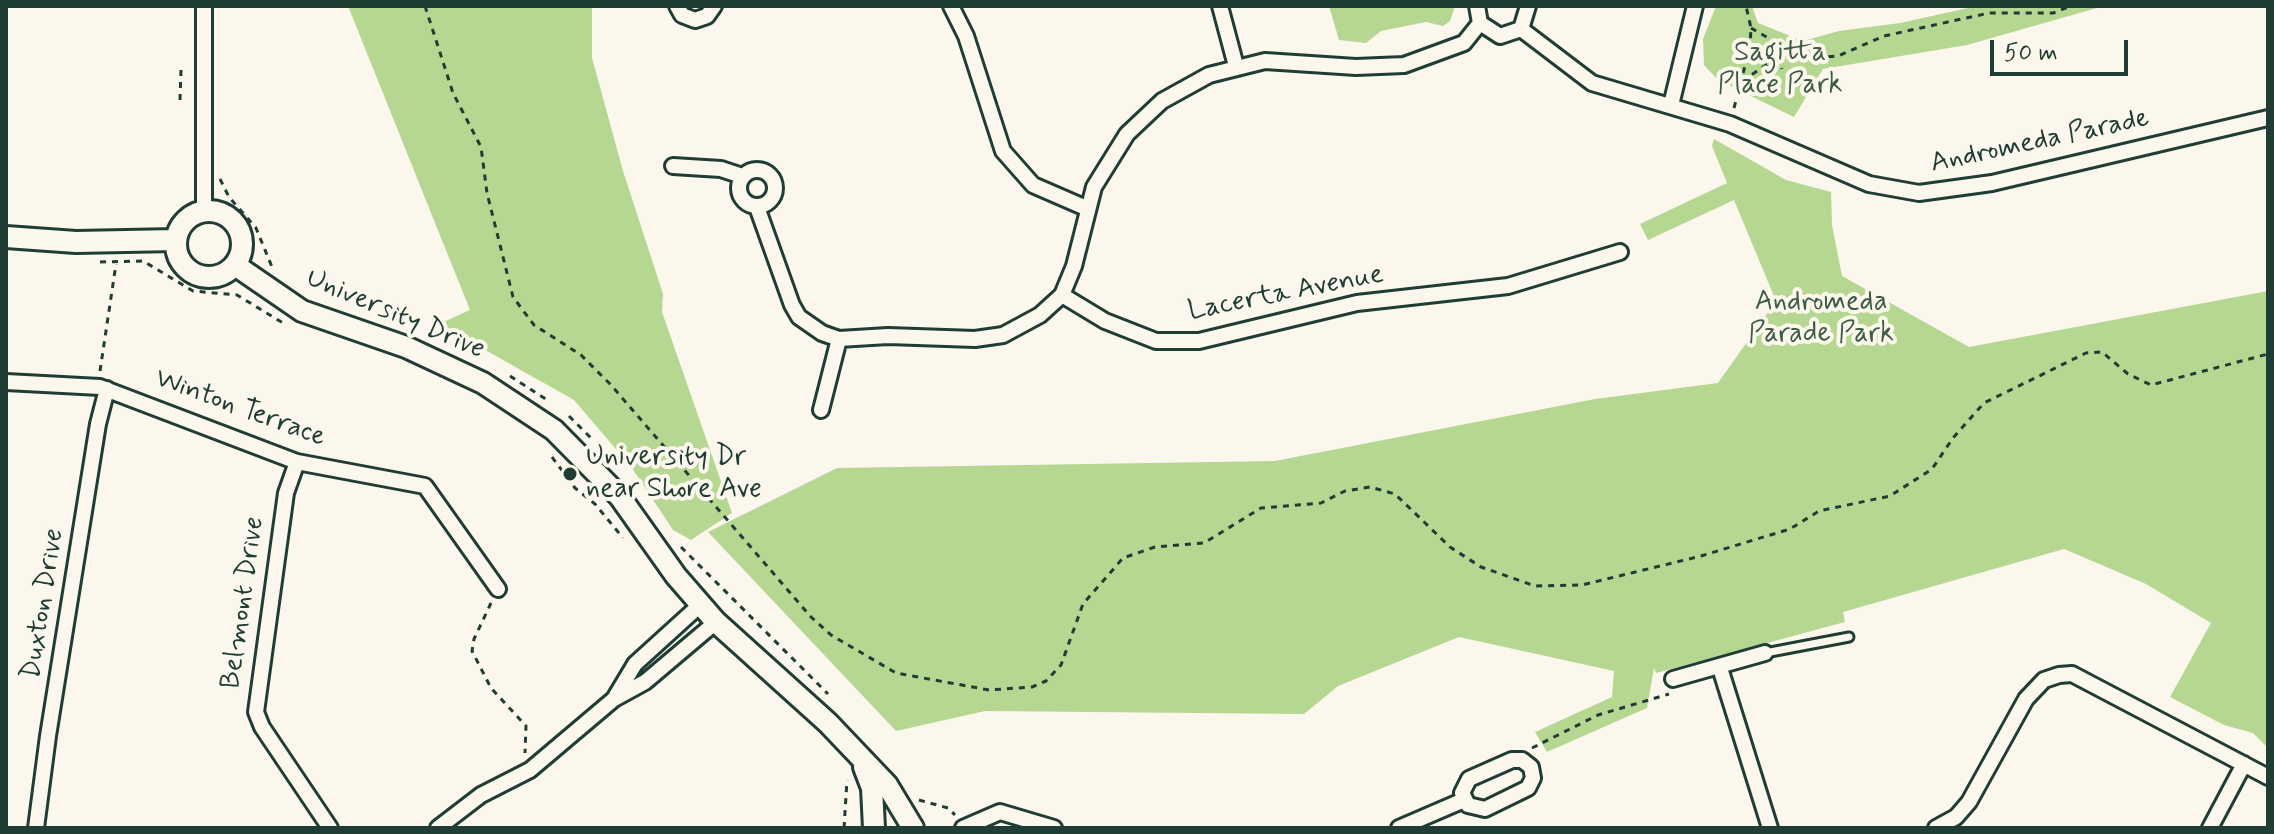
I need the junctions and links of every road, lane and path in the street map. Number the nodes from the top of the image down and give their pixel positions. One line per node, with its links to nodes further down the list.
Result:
1 (204, 6): 29 (street)
2 (425, 6): 37 (path)
3 (677, 6): 4 (street)
4 (714, 6)
5 (951, 6): 28 (street)
6 (1220, 6): 17 (street)
7 (1477, 6): 12 (street)
8 (1528, 6): 14 (street)
9 (1695, 6): 22 (street)
10 (1746, 6): 13 (path)
11 (2071, 6): 15 (path)
12 (1480, 23): 14 (street); 17 (street)
13 (1751, 28): 15 (path); 20 (path)
14 (1521, 29): 22 (street, Andromeda Parade)
15 (1789, 50): 16 (path)
16 (1777, 57): 18 (path); 20 (path)
17 (1236, 66): 28 (street)
18 (1782, 69)
19 (181, 70): 21 (path)
20 (1742, 81): 24 (path)
21 (180, 100)
22 (1671, 105): 24 (street, Andromeda Parade)
23 (2268, 118): 24 (street, Andromeda Parade)
24 (1730, 124)
25 (673, 166): 26 (street)
26 (742, 176): 27 (street); 27 (street)
27 (757, 207): 36 (street)
28 (1086, 208): 34 (street)
29 (204, 211): 31 (street); 33 (street)
30 (6, 237): 31 (street)
31 (176, 240): 33 (street)
32 (1620, 252): 34 (street, Lacerta Avenue)
33 (235, 265): 45 (street, University Drive)
34 (1062, 295): 36 (street)
35 (291, 326): 39 (path)
36 (839, 339): 40 (street)
37 (2268, 354)
38 (6, 382): 39 (street, Winton Terrace)
39 (102, 388): 42 (street, Winton Terrace); 58 (street, Duxton Drive)
40 (821, 410)
41 (548, 453): 43 (path)
42 (297, 462): 44 (street, Winton Terrace); 59 (street, Belmont Drive)
43 (625, 539)
44 (498, 589): 55 (path)
45 (700, 605): 46 (street, University Drive); 51 (street)
46 (716, 622): 51 (street); 54 (street, University Drive)
47 (1849, 637): 48 (lane)
48 (1765, 653): 49 (street)
49 (1720, 668): 50 (street); 67 (street)
50 (1679, 678): 52 (path)
51 (614, 699): 55 (street)
52 (1522, 760): 57 (street); 57 (street)
53 (2244, 764): 56 (street); 68 (street); 69 (street)
54 (854, 767): 61 (path); 62 (street, University Drive); 63 (street, University Drive)
55 (530, 770): 60 (street)
56 (2268, 777)
57 (1464, 800): 66 (street)
58 (36, 828)
59 (330, 828)
60 (438, 828)
61 (844, 828)
62 (874, 828)
63 (913, 828)
64 (963, 828): 65 (street)
65 (1054, 828)
66 (1399, 828)
67 (1770, 828)
68 (1936, 828)
69 (2210, 828)

